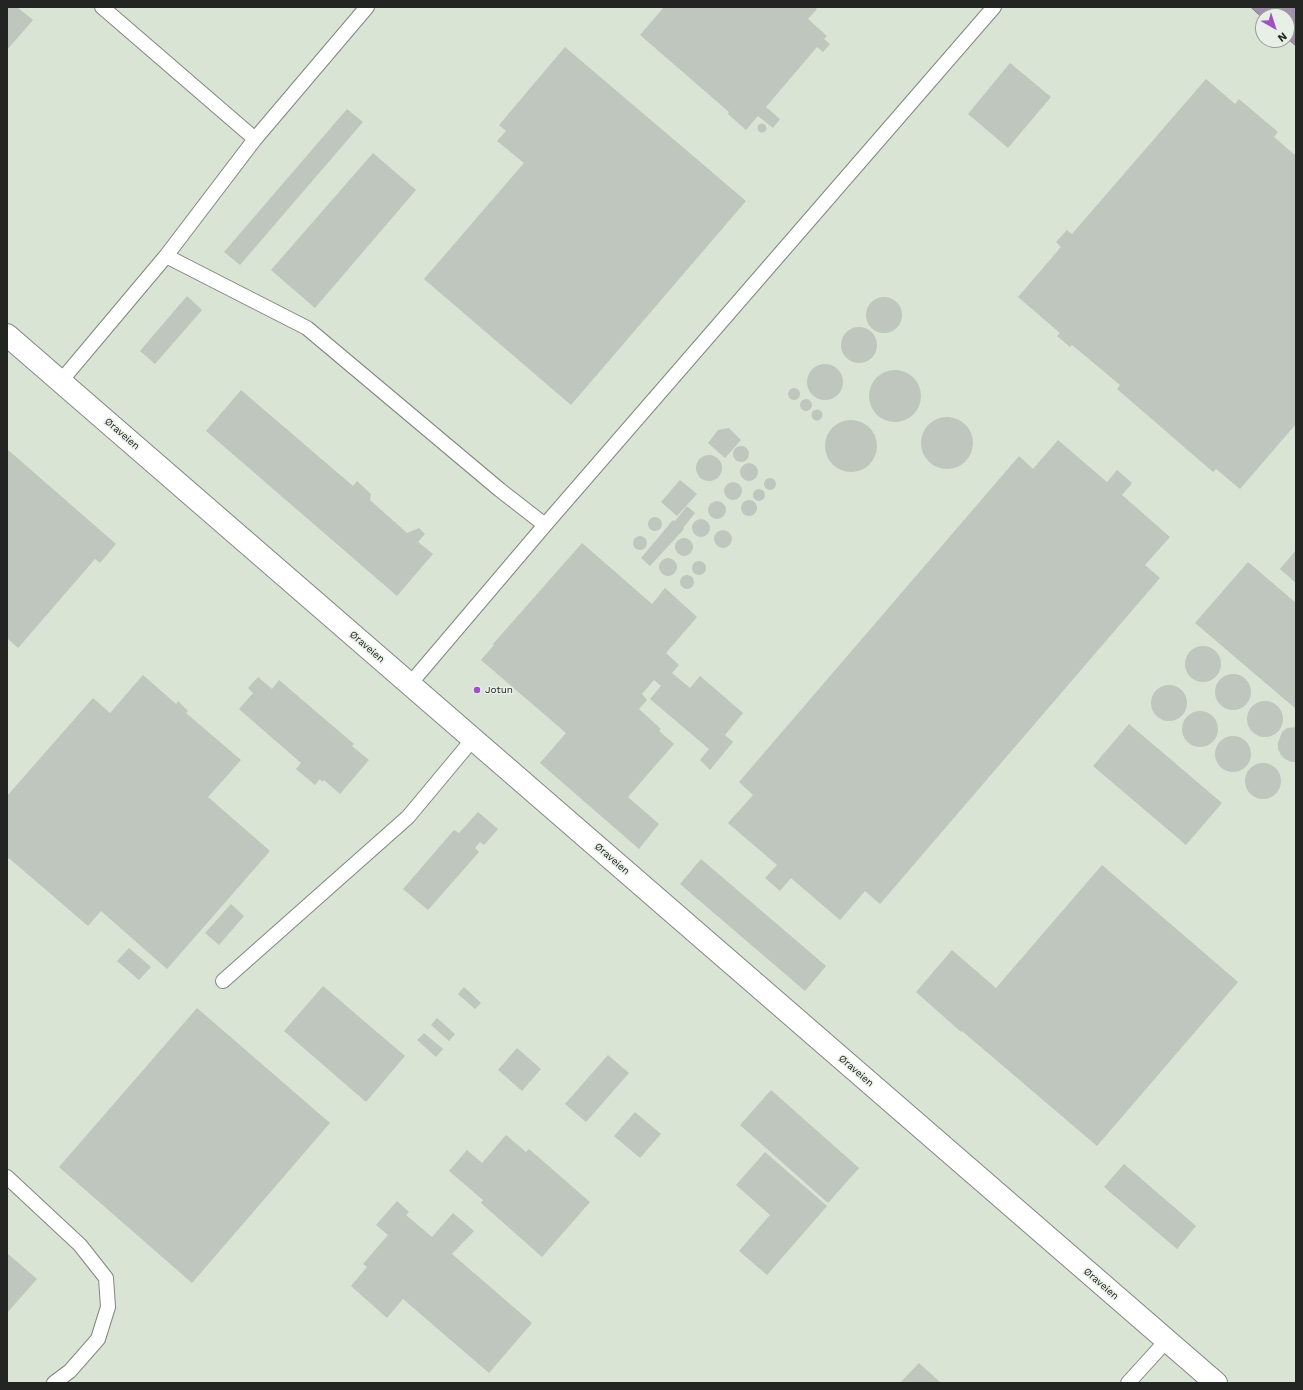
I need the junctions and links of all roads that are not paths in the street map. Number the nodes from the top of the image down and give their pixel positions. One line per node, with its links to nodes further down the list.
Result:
1 (102, 7): 4 (lane)
2 (367, 7): 4 (lane)
3 (994, 7): 8 (lane)
4 (255, 139): 5 (lane)
5 (166, 256): 7 (lane); 8 (lane)
6 (7, 336): 7 (street, Øraveien)
7 (61, 381): 9 (street, Øraveien)
8 (545, 525): 9 (lane)
9 (410, 684): 10 (street, Øraveien)
10 (473, 739): 11 (lane); 13 (street, Øraveien)
11 (223, 981)
12 (7, 1177): 14 (lane)
13 (1167, 1340): 15 (lane); 16 (street, Øraveien)
14 (54, 1383)
15 (1128, 1383)
16 (1216, 1383)

